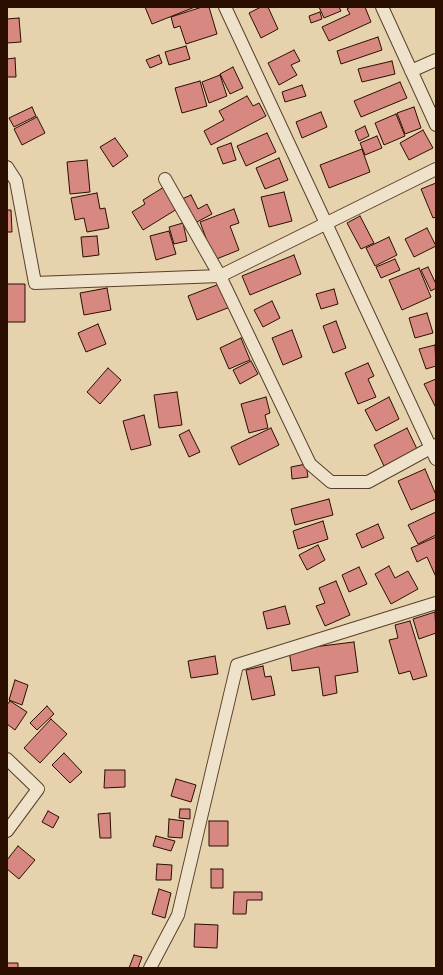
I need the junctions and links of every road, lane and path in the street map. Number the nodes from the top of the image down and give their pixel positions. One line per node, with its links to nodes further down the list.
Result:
1 (225, 7): 9 (street)
2 (382, 7): 4 (street)
3 (436, 60): 4 (street)
4 (411, 71): 5 (street)
5 (436, 125)
6 (7, 167): 10 (street)
7 (436, 169): 9 (street)
8 (165, 179): 10 (street)
9 (326, 223): 10 (street); 11 (street)
10 (220, 276): 11 (street)
11 (434, 451)
12 (436, 602): 15 (street)
13 (7, 758): 14 (street)
14 (7, 832)
15 (150, 968)

